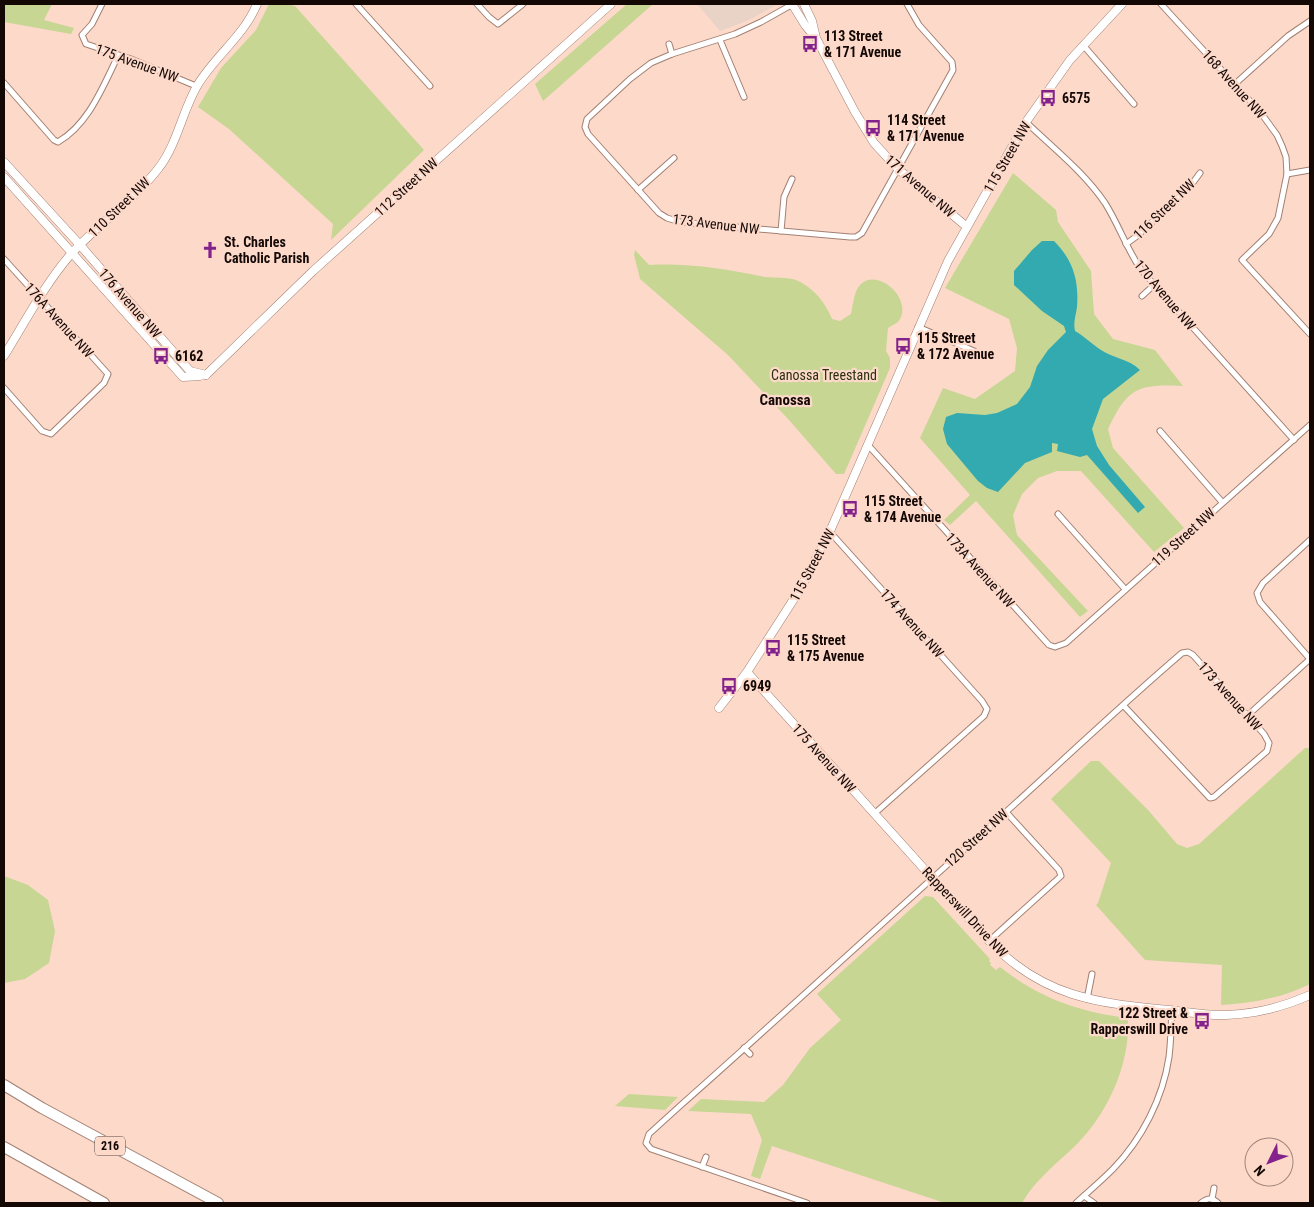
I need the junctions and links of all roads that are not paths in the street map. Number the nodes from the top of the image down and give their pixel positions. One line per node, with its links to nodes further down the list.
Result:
1 (102, 4): 18 (street, 175 Avenue NW)
2 (258, 4): 21 (street, 110 Street NW)
3 (356, 4): 22 (street)
4 (477, 4): 5 (street)
5 (523, 4)
6 (611, 4): 48 (street, 112 Street NW)
7 (793, 4): 13 (street, 171 Avenue NW); 14 (street)
8 (804, 4): 13 (street, 171 Avenue NW)
9 (907, 4): 28 (street)
10 (1161, 4): 20 (street, 168 Avenue NW)
11 (1117, 5): 16 (street, 115 Street NW)
12 (1310, 21): 20 (street)
13 (816, 38): 28 (street, 171 Avenue NW)
14 (720, 40): 17 (street); 23 (street)
15 (668, 44): 17 (street)
16 (1083, 45): 24 (street); 25 (street, 115 Street NW)
17 (672, 54): 34 (street, 173 Avenue NW)
18 (118, 56): 19 (street); 21 (street, 175 Avenue NW)
19 (4, 83)
20 (1235, 84): 31 (street, 168 Avenue NW)
21 (196, 86): 38 (street, 110 Street NW)
22 (430, 86)
23 (744, 97)
24 (1134, 104)
25 (1026, 122): 35 (street, 115 Street NW); 37 (street, 170 Avenue NW)
26 (674, 158): 34 (street)
27 (4, 162): 38 (street, 176 Avenue NW)
28 (898, 169): 35 (street, 171 Avenue NW); 36 (street, 173 Avenue NW)
29 (1310, 170): 31 (street)
30 (1200, 172): 37 (street, 116 Street NW)
31 (1288, 174): 45 (street)
32 (4, 177): 39 (street, 176 Avenue NW)
33 (792, 179): 36 (street)
34 (638, 190): 36 (street, 173 Avenue NW)
35 (967, 227): 44 (street, 115 Street NW)
36 (781, 231)
37 (1126, 244): 41 (street, 170 Avenue NW)
38 (80, 245): 39 (street, 110 Street NW); 48 (street, 176 Avenue NW)
39 (72, 253): 43 (street, 110 Street NW); 48 (street, 176 Avenue NW)
40 (4, 259): 43 (street, 176A Avenue NW)
41 (1154, 285): 42 (street); 52 (street, 170 Avenue NW)
42 (1142, 296)
43 (40, 298): 47 (street, 110 Street NW); 49 (street, 176A Avenue NW)
44 (918, 327): 46 (street); 53 (street, 115 Street NW)
45 (1310, 334)
46 (974, 352)
47 (4, 356)
48 (206, 375)
49 (4, 388)
50 (1310, 424): 52 (street, 119 Street NW)
51 (1160, 431): 54 (street)
52 (1294, 440): 54 (street, 119 Street NW)
53 (868, 445): 56 (street, 115 Street NW); 59 (street, 173A Avenue NW)
54 (1222, 502): 58 (street, 119 Street NW)
55 (1058, 514): 58 (street)
56 (830, 532): 62 (street, 115 Street NW); 67 (street, 174 Avenue NW)
57 (1310, 540): 61 (street)
58 (1125, 589): 59 (street, 119 Street NW)
59 (1055, 647)
60 (1188, 652): 63 (street, 120 Street NW); 65 (street, 173 Avenue NW)
61 (1310, 659): 65 (street)
62 (747, 672): 64 (street, 115 Street NW); 67 (street, 175 Avenue NW)
63 (1123, 705): 65 (street, 173 Avenue NW); 66 (street, 120 Street NW)
64 (719, 708)
65 (1247, 716)
66 (1006, 812): 69 (street, 120 Street NW); 70 (street)
67 (874, 814): 68 (street, 175 Avenue NW)
68 (902, 844): 69 (street, Rapperswill Drive NW)
69 (932, 878): 70 (street, Rapperswill Drive NW); 75 (street, 120 Street NW)
70 (989, 941): 73 (street, Rapperswill Drive NW)
71 (1092, 974): 73 (street)
72 (1310, 995): 74 (street, Rapperswill Drive NW)
73 (1087, 999): 74 (street, Rapperswill Drive NW)
74 (1172, 1010): 82 (street)
75 (744, 1048): 76 (street); 80 (street, 120 Street NW)
76 (750, 1054)
77 (4, 1085): 85 (highway, 216)
78 (4, 1147): 84 (highway)
79 (706, 1158): 80 (street)
80 (702, 1168): 86 (street)
81 (1214, 1188): 83 (street)
82 (1084, 1196): 87 (street); 88 (street)
83 (1212, 1199): 89 (street); 90 (street)
84 (104, 1203)
85 (218, 1203)
86 (807, 1203)
87 (1076, 1203)
88 (1094, 1203)
89 (1201, 1203)
90 (1218, 1203)

